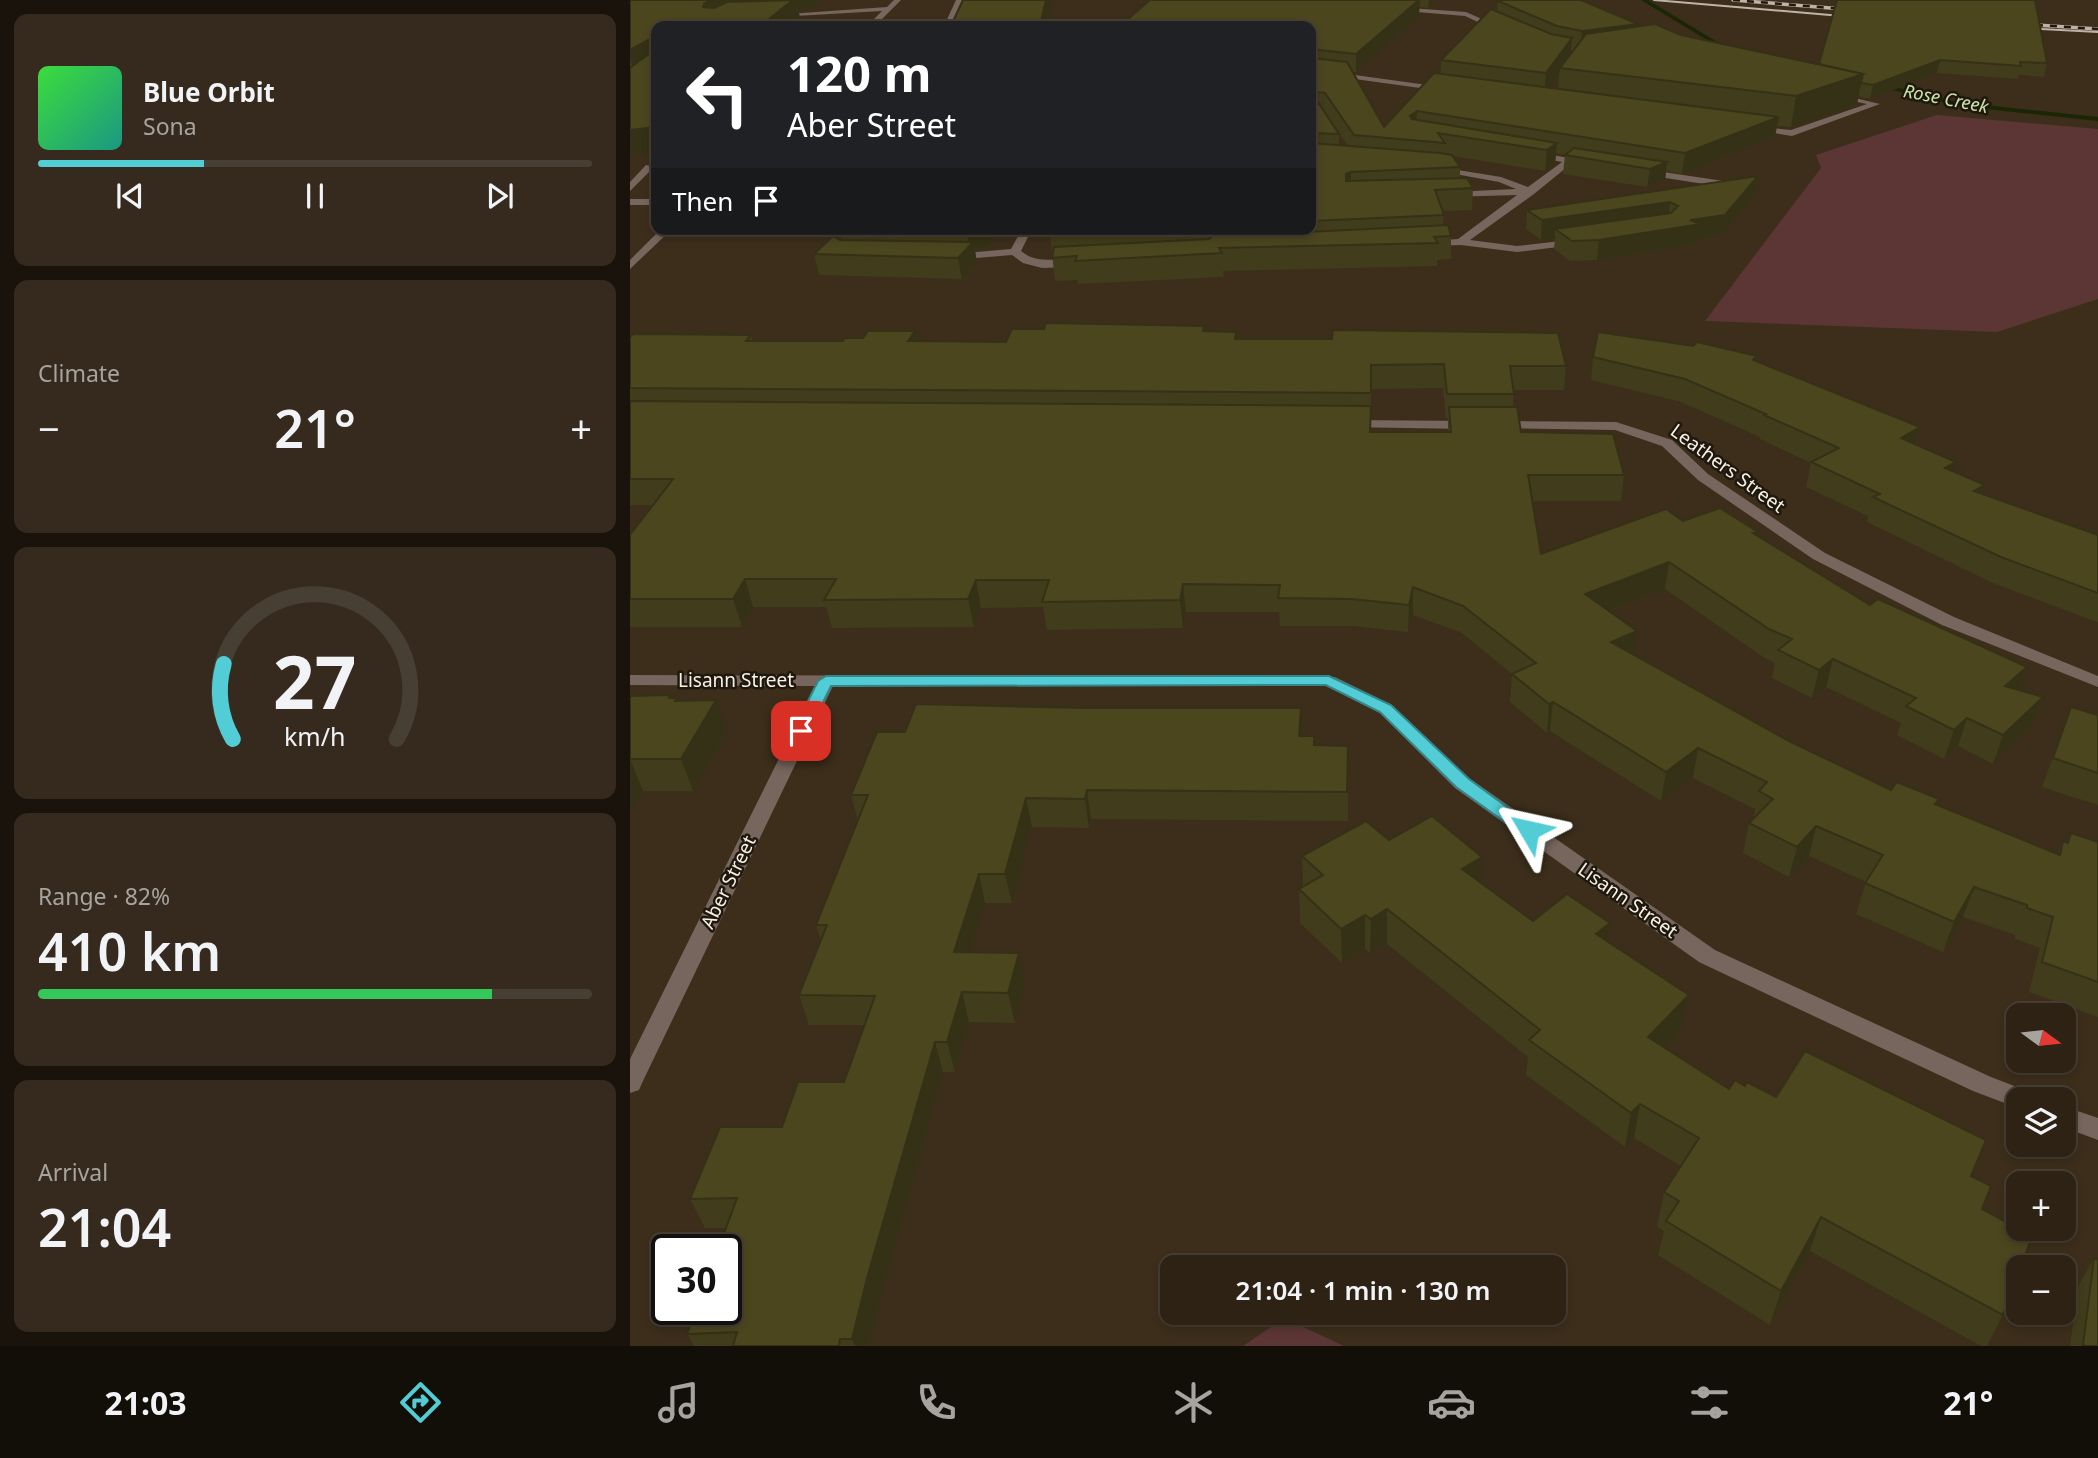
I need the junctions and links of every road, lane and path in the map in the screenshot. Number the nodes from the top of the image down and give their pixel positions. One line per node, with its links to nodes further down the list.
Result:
1 (898, 0): 5 (street)
2 (959, 0): 9 (street)
3 (1463, 7): 6 (street)
4 (1381, 8): 6 (street)
5 (888, 9): 7 (street); 8 (street)
6 (1455, 13): 10 (street)
7 (767, 15)
8 (876, 21)
9 (949, 21)
10 (1509, 33)
11 (1316, 72): 13 (street)
12 (1821, 91): 14 (street)
13 (1458, 92)
14 (1738, 127)
15 (1519, 152): 16 (street)
16 (1570, 160): 17 (street); 23 (street)
17 (1597, 164)
18 (649, 167): 22 (street)
19 (1427, 167): 23 (street)
20 (1637, 171): 21 (street)
21 (1730, 185)
22 (630, 188)
23 (1531, 192): 24 (street); 30 (street)
24 (1434, 196)
25 (630, 202): 26 (street)
26 (651, 202)
27 (661, 235): 35 (street)
28 (1024, 235): 32 (street)
29 (1587, 240): 30 (street)
30 (1461, 243): 31 (street)
31 (1422, 244)
32 (1015, 252): 33 (street); 34 (street)
33 (942, 256)
34 (1089, 263)
35 (630, 266)
36 (1338, 424): 39 (street, Leathers Street)
37 (630, 680): 38 (street, Lisann Street)
38 (826, 681): 40 (street, Aber Street); 41 (street, Lisann Street)
39 (2098, 682)
40 (630, 1083)
41 (2006, 1093)
42 (2076, 1120): 43 (street)
43 (2098, 1129)

